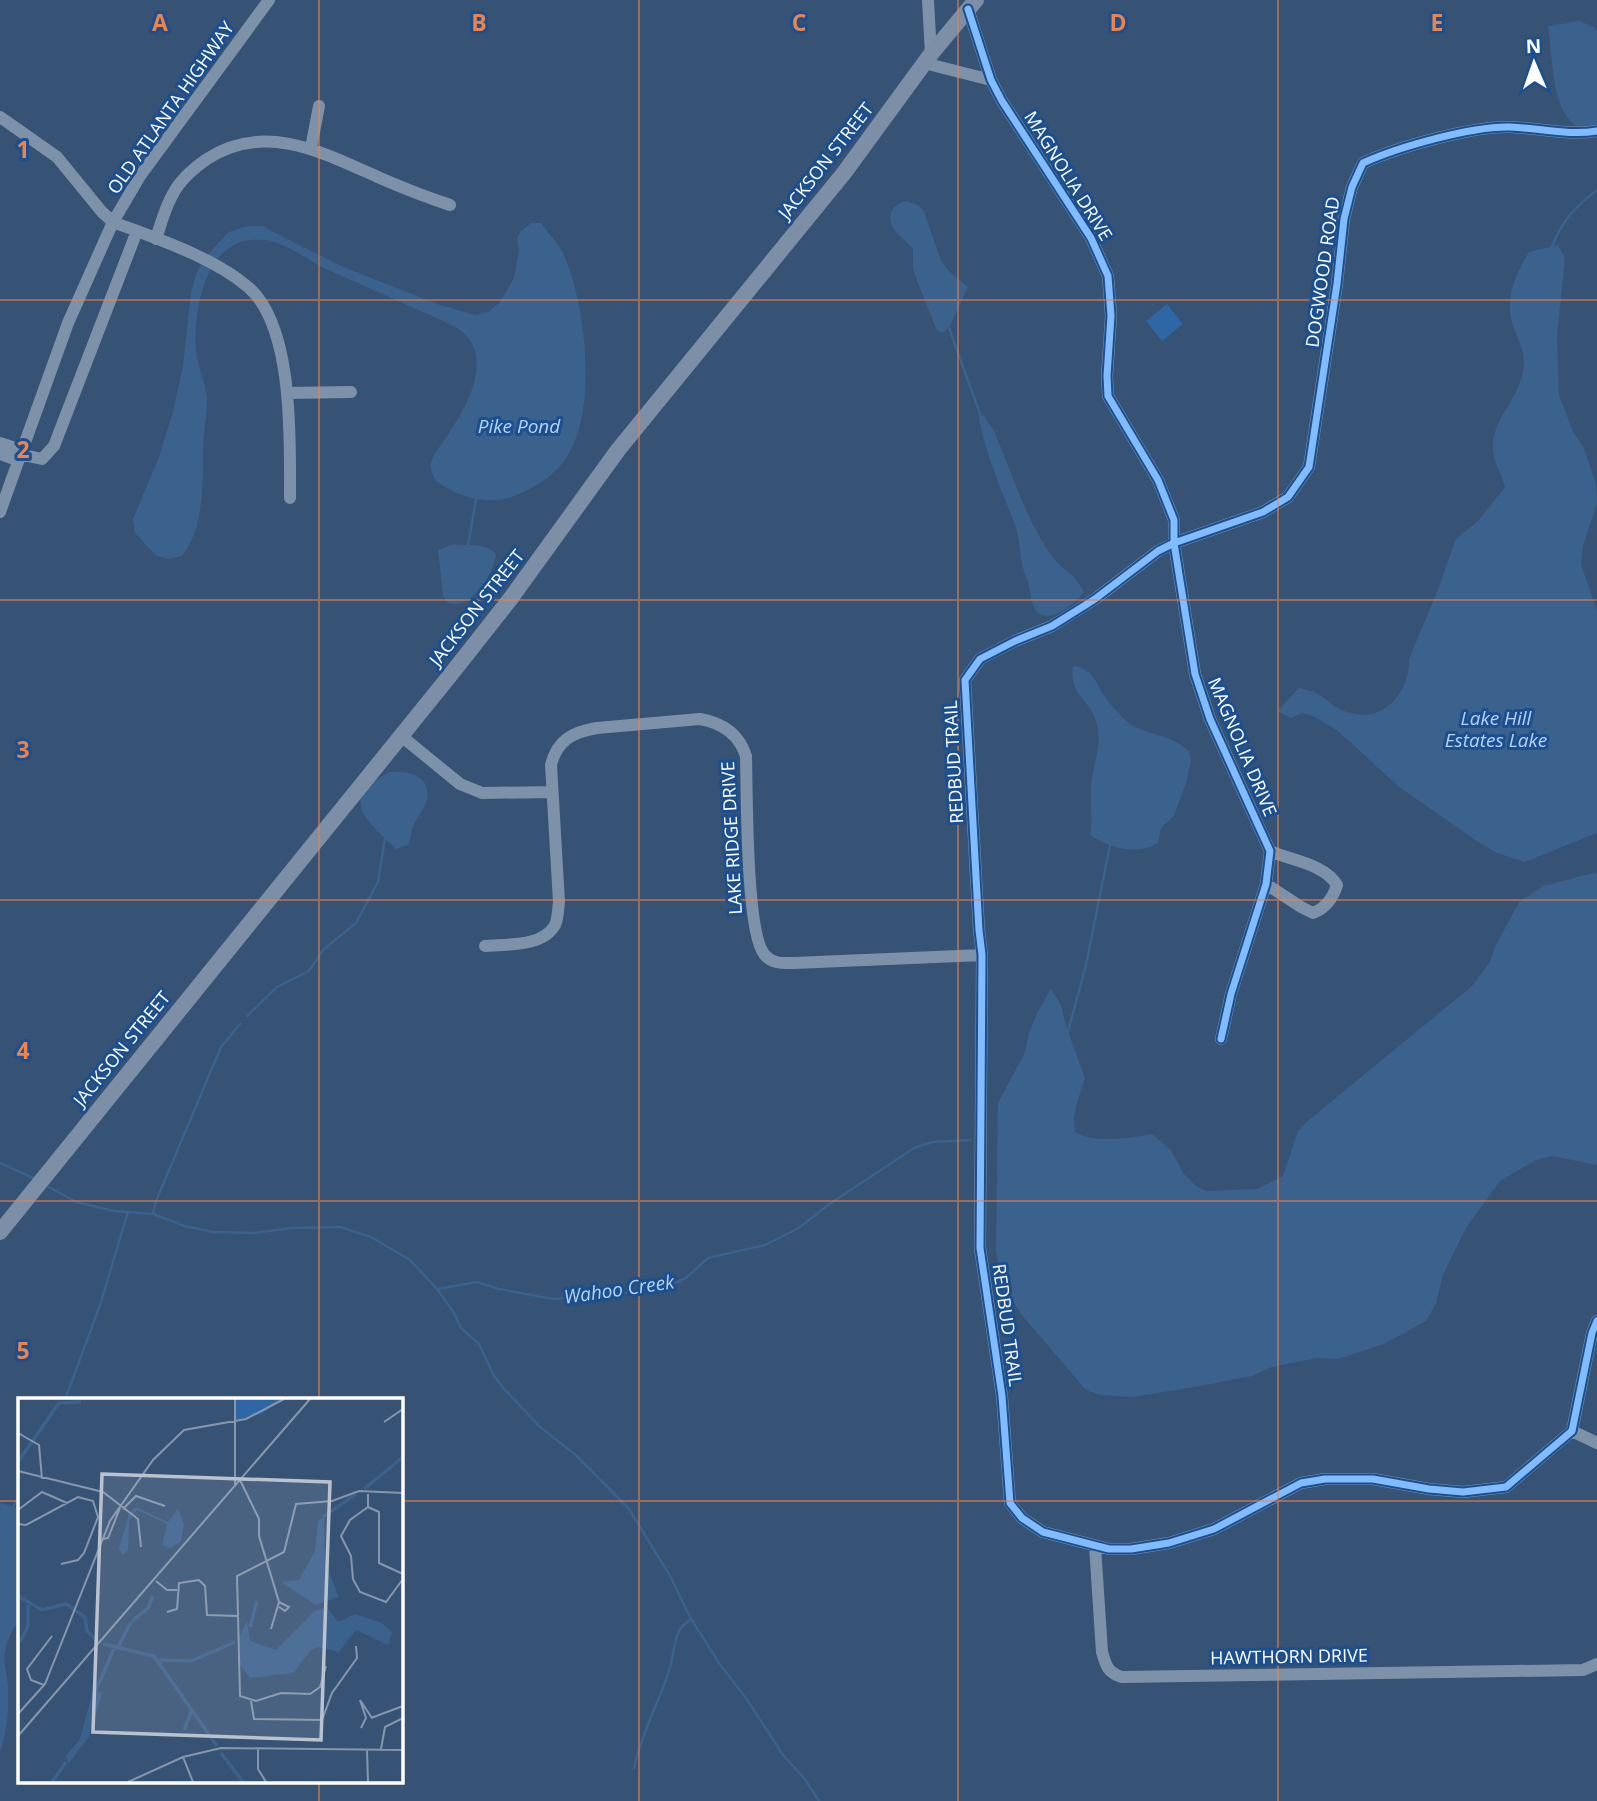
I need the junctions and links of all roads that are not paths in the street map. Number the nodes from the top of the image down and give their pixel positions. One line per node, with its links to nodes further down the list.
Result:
1 (269, 0): 11 (street, OLD ATLANTA HIGHWAY)
2 (928, 0): 4 (street)
3 (972, 5): 4 (main road, JACKSON STREET); 5 (street, MAGNOLIA DRIVE)
4 (928, 59): 5 (street); 22 (main road, JACKSON STREET)
5 (991, 80): 21 (street, MAGNOLIA DRIVE)
6 (320, 106): 9 (street)
7 (0, 117): 11 (street)
8 (1597, 131): 21 (street, DOGWOOD ROAD)
9 (311, 148): 10 (street); 13 (street)
10 (450, 205)
11 (113, 222): 12 (street); 18 (street, OLD ATLANTA HIGHWAY)
12 (137, 231): 13 (street); 18 (street)
13 (156, 239): 15 (street)
14 (351, 392): 15 (street)
15 (287, 393): 19 (street)
16 (0, 443): 18 (street)
17 (0, 454): 18 (street)
18 (19, 455): 20 (street, OLD ATLANTA HIGHWAY)
19 (290, 498)
20 (0, 512)
21 (1174, 543): 24 (street, MAGNOLIA DRIVE); 27 (street, REDBUD TRAIL)
22 (400, 735): 23 (street); 29 (main road, JACKSON STREET)
23 (552, 792): 26 (street, LAKE RIDGE DRIVE); 27 (street, LAKE RIDGE DRIVE)
24 (1270, 852): 25 (street); 25 (street)
25 (1266, 884): 28 (street)
26 (485, 946)
27 (982, 956): 33 (street, REDBUD TRAIL)
28 (1221, 1039)
29 (0, 1232)
30 (1597, 1321): 31 (street)
31 (1572, 1431): 32 (street); 33 (street, REDBUD TRAIL)
32 (1597, 1443)
33 (1095, 1546): 34 (street, HAWTHORN DRIVE)
34 (1597, 1664)

